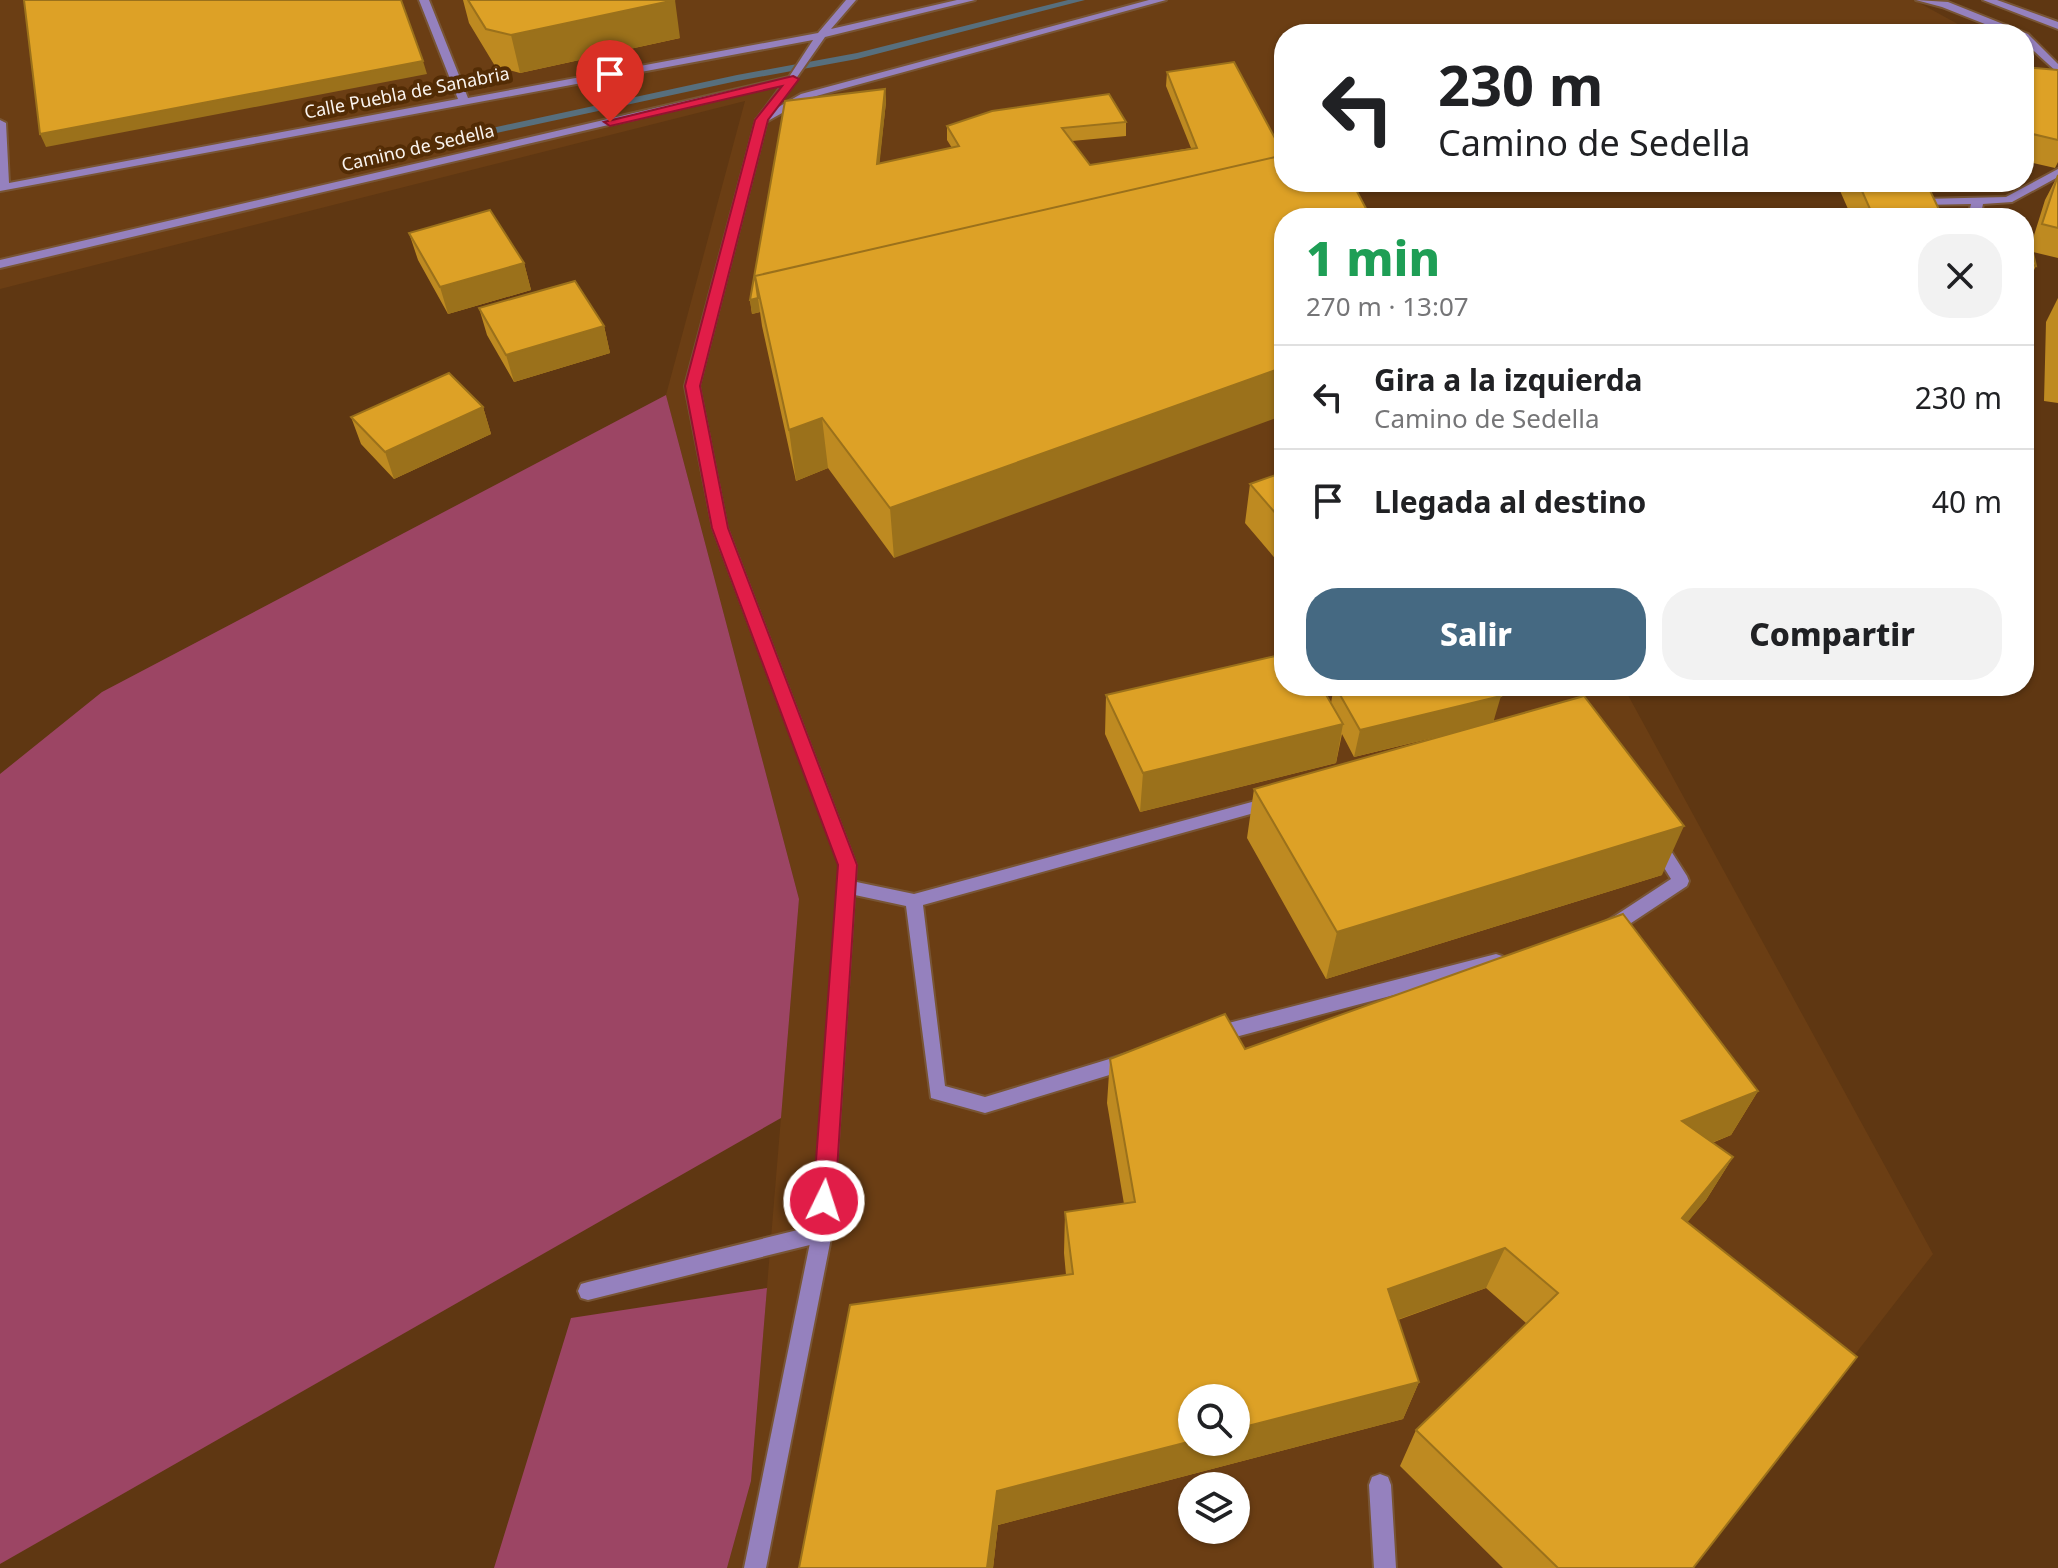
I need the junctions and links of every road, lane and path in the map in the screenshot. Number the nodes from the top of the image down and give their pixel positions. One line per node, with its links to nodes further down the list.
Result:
1 (424, 0): 13 (street)
2 (851, 0): 9 (street)
3 (970, 0): 9 (street, Calle Puebla de Sanabria)
4 (1161, 0): 14 (street)
5 (1921, 0): 7 (street)
6 (1988, 0): 8 (street)
7 (1994, 24)
8 (2058, 26)
9 (821, 35): 12 (street); 13 (street, Calle Puebla de Sanabria)
10 (2034, 47): 11 (street)
11 (2058, 70)
12 (793, 79): 14 (street); 23 (street, Camino de Sedella)
13 (464, 101): 18 (street, Calle Puebla de Sanabria)
14 (762, 120): 26 (street)
15 (0, 123): 18 (street)
16 (2058, 172): 17 (street)
17 (2034, 185)
18 (2, 188)
19 (2022, 192): 20 (street)
20 (1978, 201): 21 (street); 22 (street)
21 (1922, 202)
22 (1976, 208)
23 (0, 264)
24 (1284, 799): 27 (street)
25 (1649, 831): 28 (street)
26 (847, 887): 27 (street); 32 (street)
27 (914, 901): 31 (street)
28 (1599, 935)
29 (1509, 958): 30 (street)
30 (1194, 1041)
31 (1150, 1055)
32 (822, 1233): 33 (street); 35 (street)
33 (588, 1291)
34 (1380, 1485): 36 (street)
35 (755, 1568)
36 (1385, 1568)

